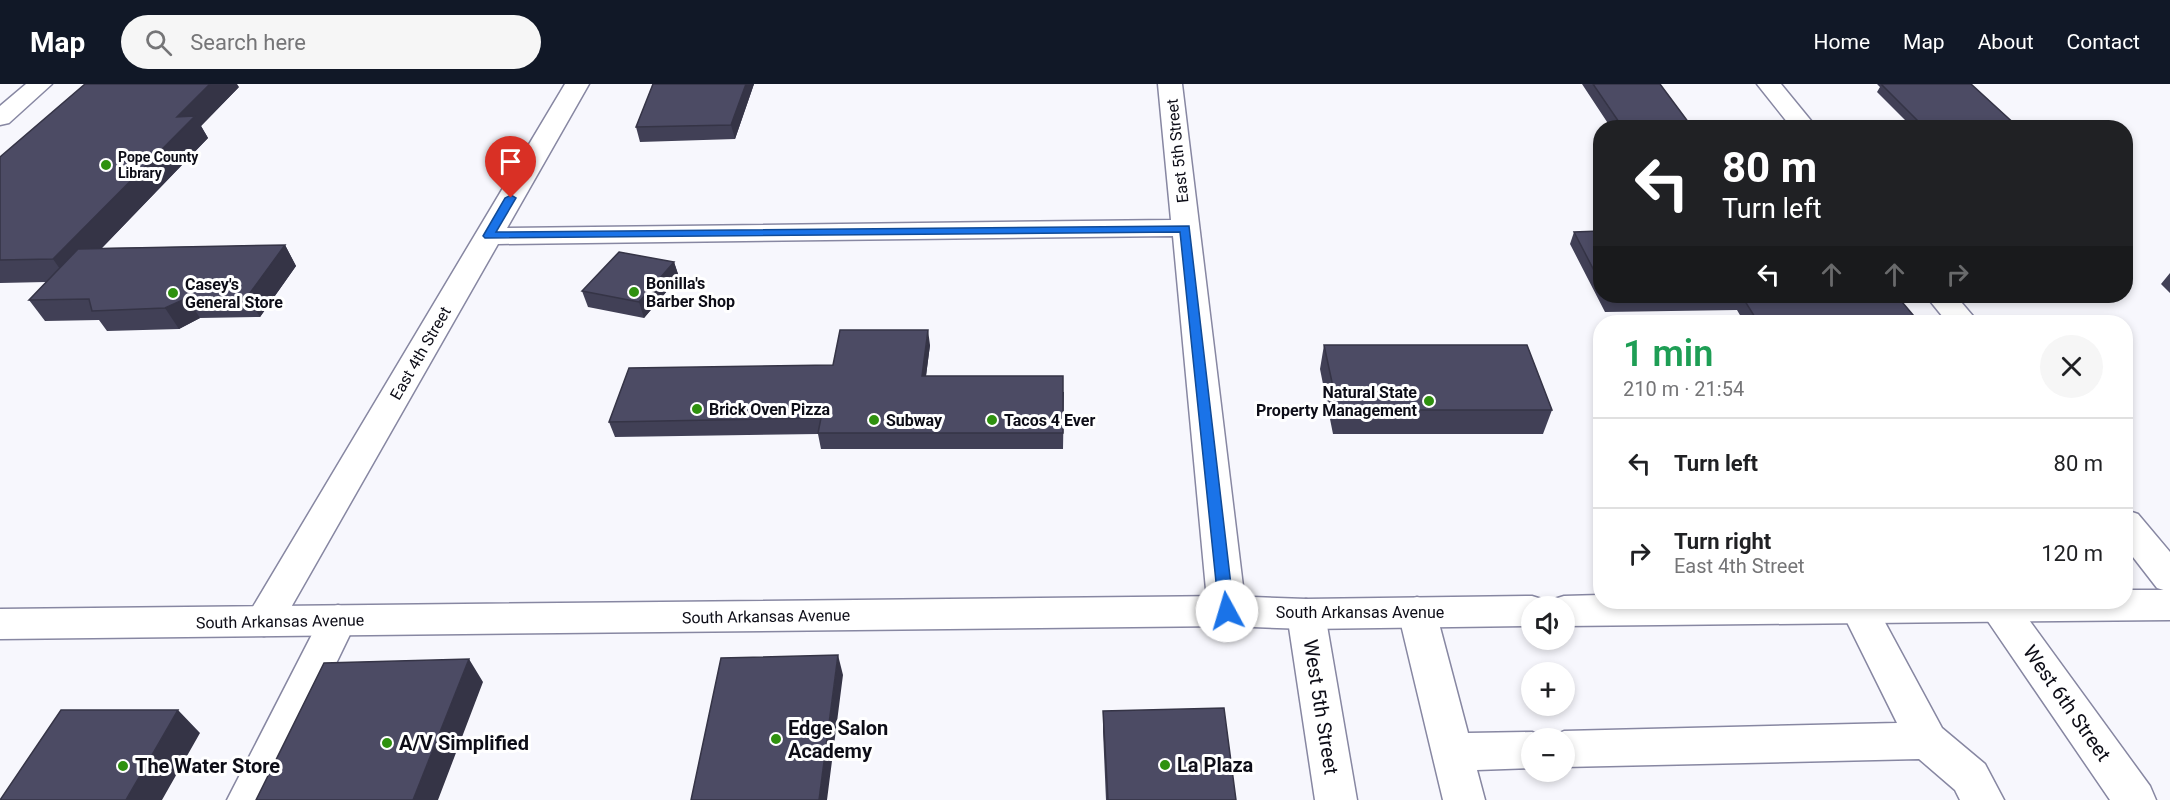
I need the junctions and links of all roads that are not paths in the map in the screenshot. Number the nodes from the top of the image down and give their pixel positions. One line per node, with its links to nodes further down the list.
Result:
1 (40, 84): 5 (main road)
2 (577, 84): 8 (main road, East 4th Street)
3 (1170, 84): 7 (main road, East 5th Street)
4 (1769, 84): 6 (main road)
5 (0, 118)
6 (1798, 120)
7 (1185, 228): 8 (main road); 18 (main road, East 5th Street)
8 (489, 236): 24 (main road, East 4th Street)
9 (1947, 303): 10 (main road)
10 (1957, 315)
11 (2133, 532): 12 (main road)
12 (2170, 578)
13 (2133, 605): 14 (main road)
14 (2170, 605)
15 (1761, 609): 20 (main road)
16 (1860, 609): 26 (main road)
17 (2000, 609): 34 (main road, West 6th Street)
18 (1227, 611): 22 (main road, South Arkansas Avenue); 23 (main road, South Arkansas Avenue)
19 (1521, 611): 21 (main road, South Arkansas Avenue)
20 (1575, 611)
21 (1417, 612): 22 (main road, South Arkansas Avenue); 29 (main road)
22 (1306, 614): 31 (main road, West 5th Street)
23 (338, 620): 24 (main road, South Arkansas Avenue); 30 (main road)
24 (264, 621): 25 (main road, South Arkansas Avenue)
25 (0, 624)
26 (1927, 741): 27 (main road); 33 (main road)
27 (1575, 749)
28 (1521, 750): 29 (main road)
29 (1452, 752): 32 (main road)
30 (248, 800)
31 (1335, 800)
32 (1464, 800)
33 (1983, 800)
34 (2135, 800)

